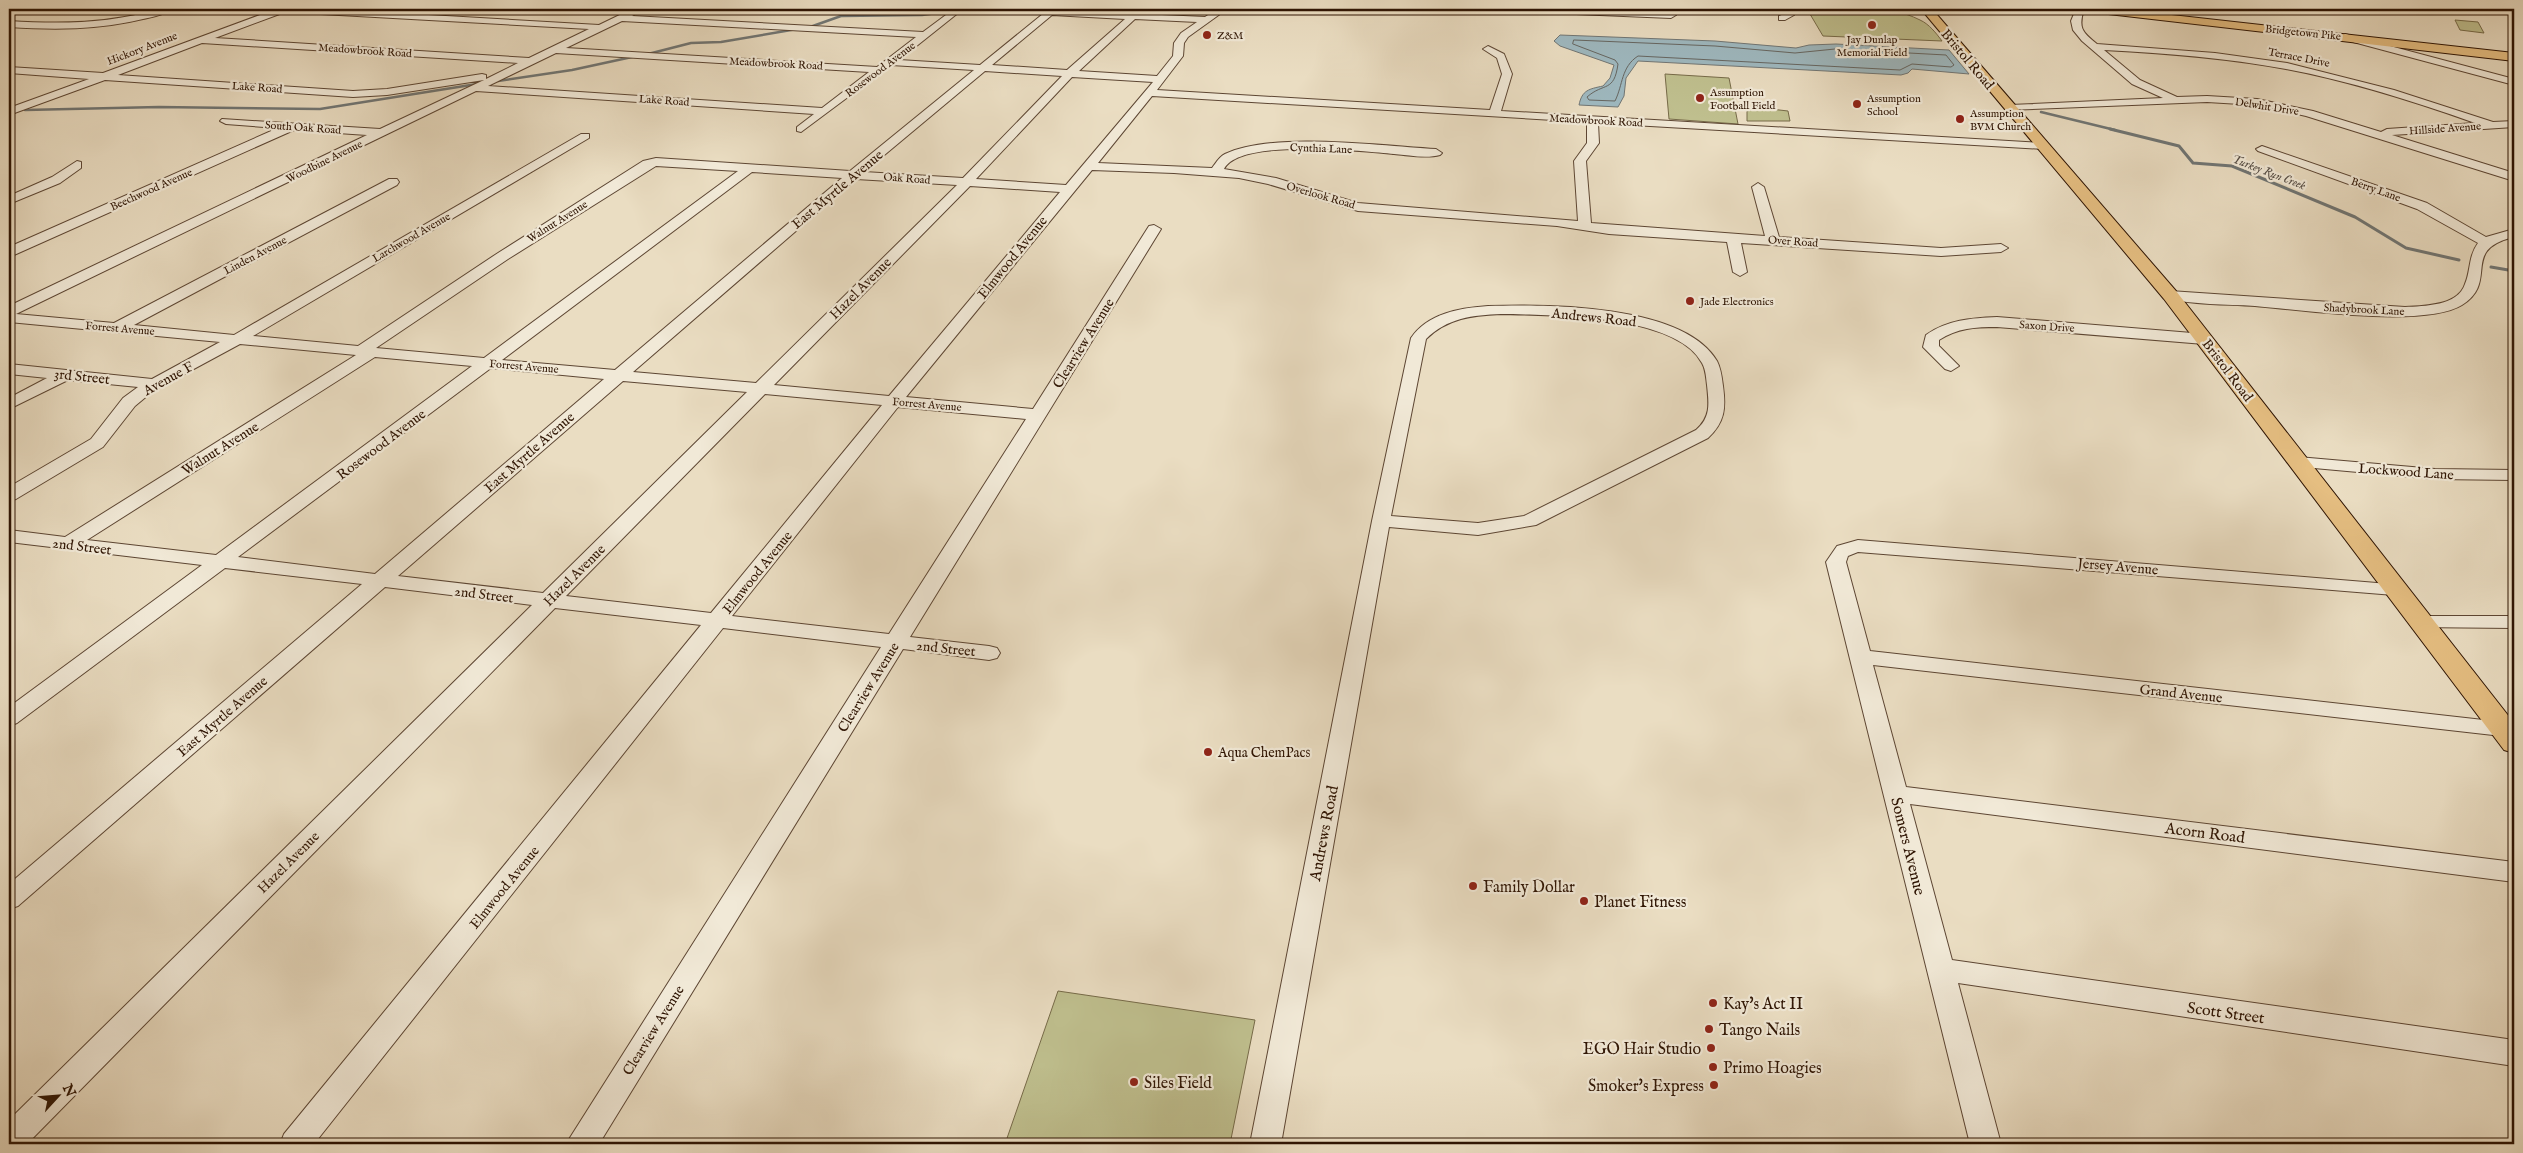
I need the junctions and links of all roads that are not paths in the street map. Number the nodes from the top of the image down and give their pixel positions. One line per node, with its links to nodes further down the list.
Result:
1 (167, 9): 19 (street)
2 (283, 9): 21 (street); 24 (street, Hickory Avenue)
3 (639, 9): 15 (street, Woodbine Avenue)
4 (959, 9): 22 (street, Rosewood Avenue)
5 (1223, 9): 18 (street, Elmwood Avenue)
6 (1786, 9): 16 (street)
7 (1926, 9): 43 (main road, Bristol Road)
8 (2080, 9): 26 (street)
9 (2091, 9): 17 (main road, Bridgetown Pike)
10 (2190, 9): 17 (main road)
11 (1052, 10): 13 (street); 33 (street, East Myrtle Avenue)
12 (1576, 11): 14 (street)
13 (1136, 12): 18 (street); 37 (street, Hazel Avenue)
14 (1668, 12): 20 (street)
15 (620, 18): 21 (street, Woodbine Avenue); 22 (street)
16 (1782, 18)
17 (2174, 18): 23 (main road, Bridgetown Pike)
18 (1206, 20): 40 (street, Elmwood Avenue)
19 (9, 24)
20 (1674, 25)
21 (600, 27): 27 (street, Woodbine Avenue)
22 (925, 35): 32 (street, Rosewood Avenue)
23 (2345, 37): 25 (main road, Bridgetown Pike); 30 (street)
24 (201, 40): 31 (street, Meadowbrook Road); 38 (street, Hickory Avenue)
25 (2412, 45): 29 (main road, Bridgetown Pike); 30 (street)
26 (2095, 47): 42 (street); 51 (street, Terrace Drive)
27 (554, 50): 31 (street, Woodbine Avenue); 35 (street, Meadowbrook Road)
28 (1488, 50): 46 (street)
29 (2514, 57)
30 (2423, 58): 39 (street)
31 (530, 61): 36 (street, Woodbine Avenue)
32 (888, 62): 33 (street, Meadowbrook Road); 35 (street, Rosewood Avenue)
33 (983, 68): 37 (street, Meadowbrook Road); 63 (street, East Myrtle Avenue)
34 (9, 70): 38 (street, Lake Road)
35 (879, 70): 44 (street, Rosewood Avenue)
36 (504, 73): 38 (street, Lake Road); 41 (street, Woodbine Avenue)
37 (1070, 73): 40 (street, Meadowbrook Road); 67 (street, Hazel Avenue)
38 (103, 76): 45 (street, Hickory Avenue)
39 (2514, 82)
40 (1154, 86): 46 (street, Meadowbrook Road); 61 (street, Elmwood Avenue)
41 (474, 88): 44 (street, Lake Road); 53 (street, Woodbine Avenue)
42 (2178, 101): 43 (street, Delwhit Drive); 54 (street, Delwhit Drive)
43 (2010, 108): 56 (main road, Bristol Road)
44 (825, 111): 52 (street, Rosewood Avenue)
45 (9, 112)
46 (1494, 114): 47 (street, Meadowbrook Road)
47 (1592, 120): 56 (street, Meadowbrook Road); 71 (street)
48 (226, 121): 50 (street, South Oak Road)
49 (2514, 124): 51 (street, Hillside Avenue)
50 (293, 126): 53 (street, South Oak Road); 78 (street, Beechwood Avenue)
51 (2491, 126): 54 (street, Hillside Avenue)
52 (801, 129)
53 (381, 133): 81 (street, Woodbine Avenue)
54 (2375, 133): 65 (street, Delwhit Drive)
55 (585, 136): 85 (street, Larchwood Avenue)
56 (2044, 146): 80 (main road, Bristol Road)
57 (2262, 149): 76 (street, Berry Lane)
58 (1436, 153): 64 (street, Cynthia Lane)
59 (656, 162): 62 (street, Oak Road); 86 (street, Walnut Avenue)
60 (76, 165): 70 (street)
61 (1087, 166): 64 (street, Overlook Road); 69 (street, Elmwood Avenue)
62 (751, 167): 63 (street, Oak Road); 87 (street, Rosewood Avenue)
63 (854, 174): 67 (street, Oak Road); 91 (street, East Myrtle Avenue)
64 (1216, 174): 71 (street, Overlook Road)
65 (2514, 177)
66 (393, 182): 83 (street, Linden Avenue)
67 (966, 183): 69 (street, Oak Road); 93 (street, Hazel Avenue)
68 (1758, 187): 75 (street)
69 (1068, 189): 94 (street, Elmwood Avenue)
70 (9, 200)
71 (1585, 226): 74 (street, Over Road)
72 (1154, 229): 96 (street, Clearview Avenue)
73 (2514, 233): 76 (street)
74 (1733, 237): 75 (street, Over Road); 79 (street)
75 (1773, 240): 77 (street, Over Road)
76 (2484, 241): 80 (street, Shadybrook Lane)
77 (2001, 248)
78 (9, 252)
79 (1740, 272)
80 (2170, 295): 84 (main road, Bristol Road)
81 (9, 312)
82 (9, 318): 83 (street, Forrest Avenue)
83 (117, 328): 85 (street, Forrest Avenue)
84 (2204, 338): 88 (street, Saxon Drive); 97 (main road, Bristol Road)
85 (238, 339): 86 (street, Forrest Avenue); 92 (street, Avenue F)
86 (367, 351): 87 (street, Forrest Avenue); 102 (street, Walnut Avenue)
87 (488, 363): 91 (street, Forrest Avenue); 104 (street, Rosewood Avenue)
88 (1951, 366)
89 (9, 369): 90 (street, 3rd Street)
90 (65, 374): 92 (street, 3rd Street); 95 (street)
91 (618, 375): 93 (street, Forrest Avenue); 105 (street, East Myrtle Avenue)
92 (155, 384): 99 (street, Avenue F)
93 (760, 389): 94 (street, Forrest Avenue); 107 (street, Hazel Avenue)
94 (894, 401): 96 (street, Forrest Avenue); 108 (street, Elmwood Avenue)
95 (9, 404)
96 (1038, 415): 111 (street, Clearview Avenue)
97 (2298, 462): 98 (street, Lockwood Lane); 106 (main road, Bristol Road)
98 (2514, 475)
99 (9, 495)
100 (1381, 521): 100 (street, Andrews Road); 124 (street, Andrews Road)
101 (9, 536): 102 (street, 2nd Street)
102 (67, 544): 104 (street, 2nd Street)
103 (1843, 550): 106 (street, Jersey Avenue); 113 (street, Somers Avenue)
104 (220, 562): 105 (street, 2nd Street); 114 (street, Rosewood Avenue)
105 (379, 582): 107 (street, 2nd Street); 118 (street, East Myrtle Avenue)
106 (2394, 589): 109 (main road, Bristol Road)
107 (548, 602): 108 (street, 2nd Street); 121 (street, Hazel Avenue)
108 (716, 621): 111 (street, 2nd Street); 122 (street, Elmwood Avenue)
109 (2419, 622): 110 (street); 115 (main road, Bristol Road)
110 (2514, 622)
111 (896, 642): 112 (street, 2nd Street); 123 (street, Clearview Avenue)
112 (989, 653)
113 (1860, 657): 115 (street, Grand Avenue); 116 (street, Somers Avenue)
114 (9, 718)
115 (2508, 736)
116 (1896, 794): 117 (street, Acorn Road); 119 (street, Somers Avenue)
117 (2514, 872)
118 (9, 899)
119 (1939, 969): 120 (street, Scott Street); 125 (street, Somers Avenue)
120 (2514, 1053)
121 (9, 1142)
122 (294, 1144)
123 (582, 1144)
124 (1265, 1144)
125 (1985, 1144)

